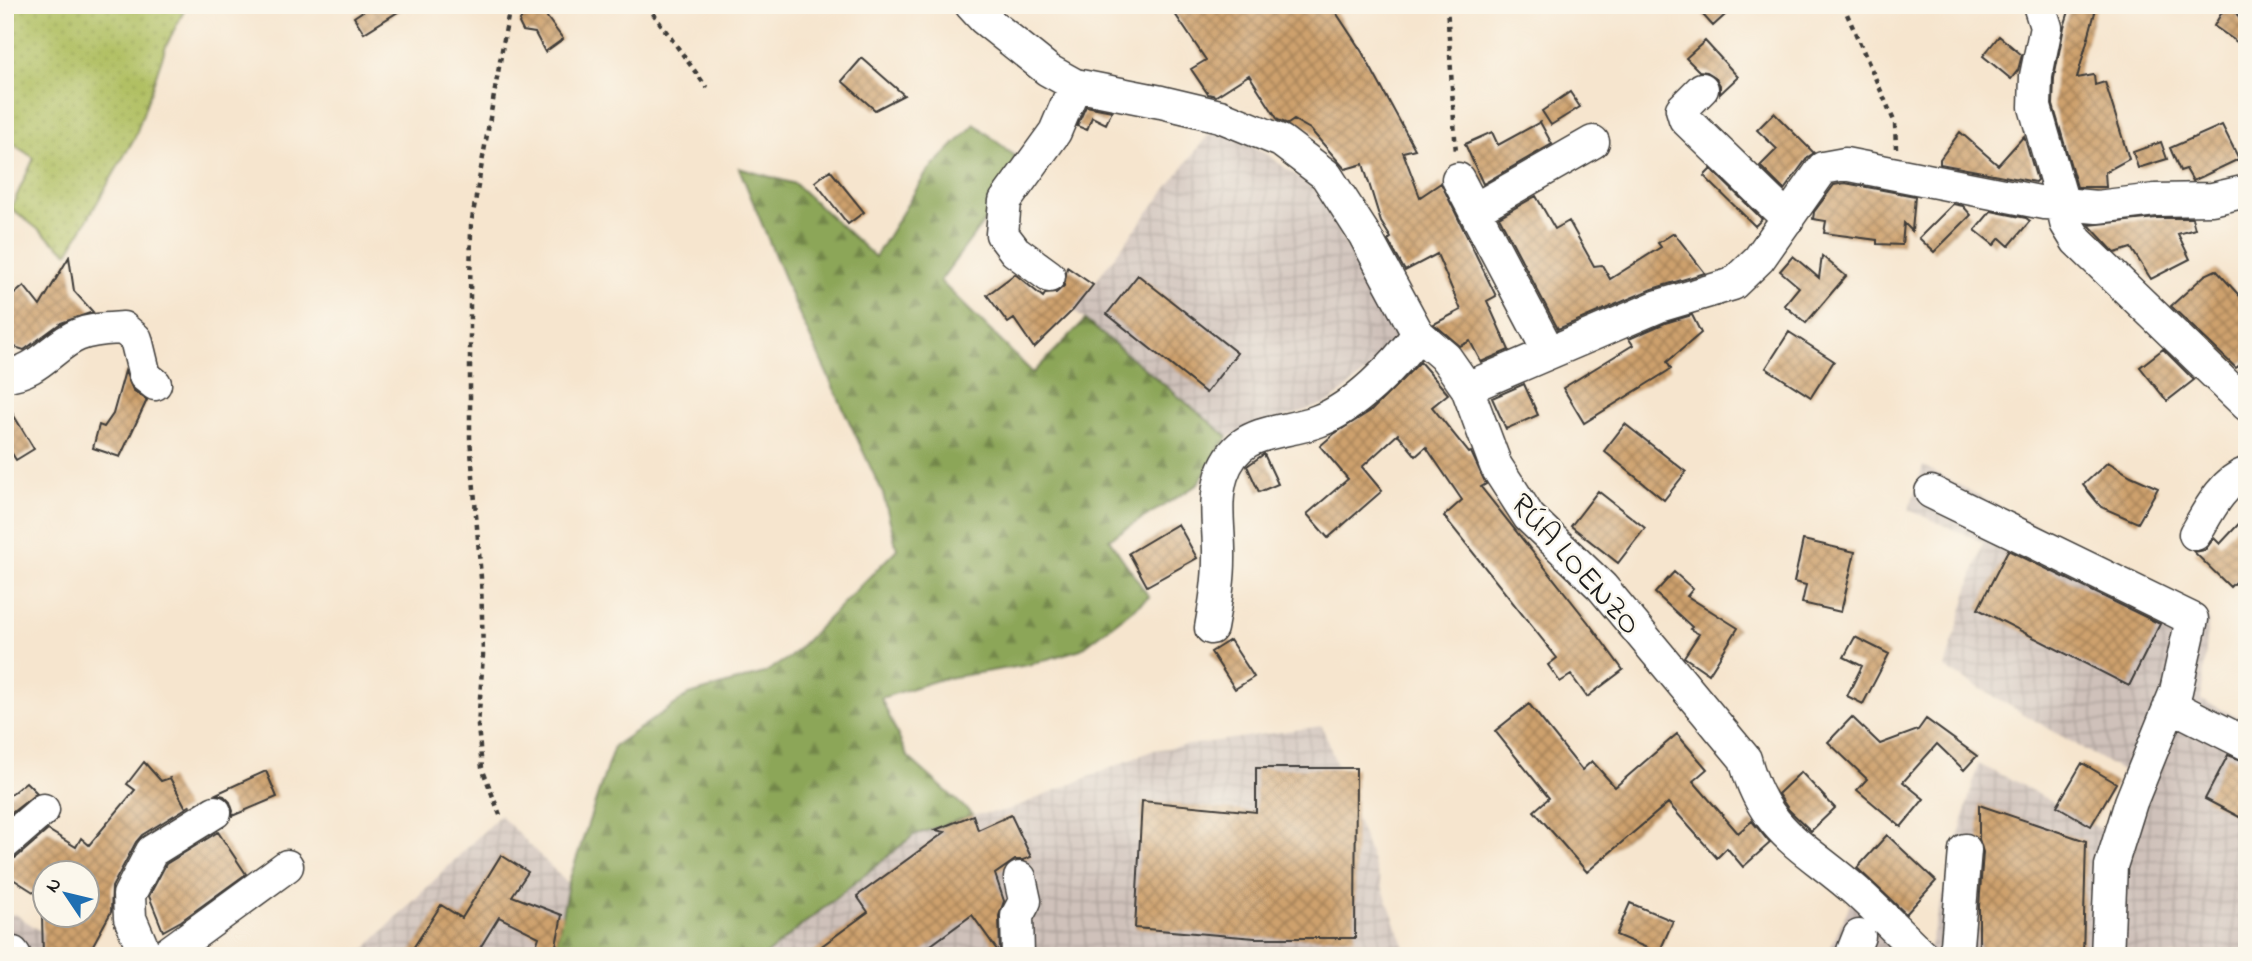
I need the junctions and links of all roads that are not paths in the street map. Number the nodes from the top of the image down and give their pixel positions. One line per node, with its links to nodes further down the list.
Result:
1 (971, 5): 3 (street, RÚA LOENZO)
2 (2039, 5): 8 (street)
3 (1075, 85): 11 (street); 12 (street, RÚA LOENZO)
4 (1702, 89): 10 (street)
5 (1593, 142): 9 (street)
6 (1458, 179): 9 (street)
7 (2247, 191): 8 (street)
8 (2063, 204): 10 (street); 17 (street)
9 (1474, 210): 13 (street)
10 (1788, 219): 13 (street)
11 (1049, 276)
12 (1418, 334): 16 (street, RÚA LOENZO); 21 (street)
13 (1549, 352): 16 (street)
14 (5, 375): 15 (street)
15 (155, 384)
16 (1467, 388): 35 (street, RÚA LOENZO)
17 (2247, 405)
18 (2247, 473): 20 (street)
19 (1931, 492): 22 (street)
20 (2195, 534)
21 (1211, 628)
22 (2170, 705): 23 (street); 37 (street)
23 (2247, 744)
24 (43, 810): 26 (street)
25 (215, 812): 32 (street)
26 (5, 844)
27 (1965, 850): 36 (street)
28 (287, 866): 33 (street)
29 (1020, 878): 34 (street)
30 (5, 954): 31 (street)
31 (15, 956)
32 (146, 956)
33 (164, 956)
34 (1018, 956)
35 (1923, 956)
36 (1952, 956)
37 (2107, 956)

